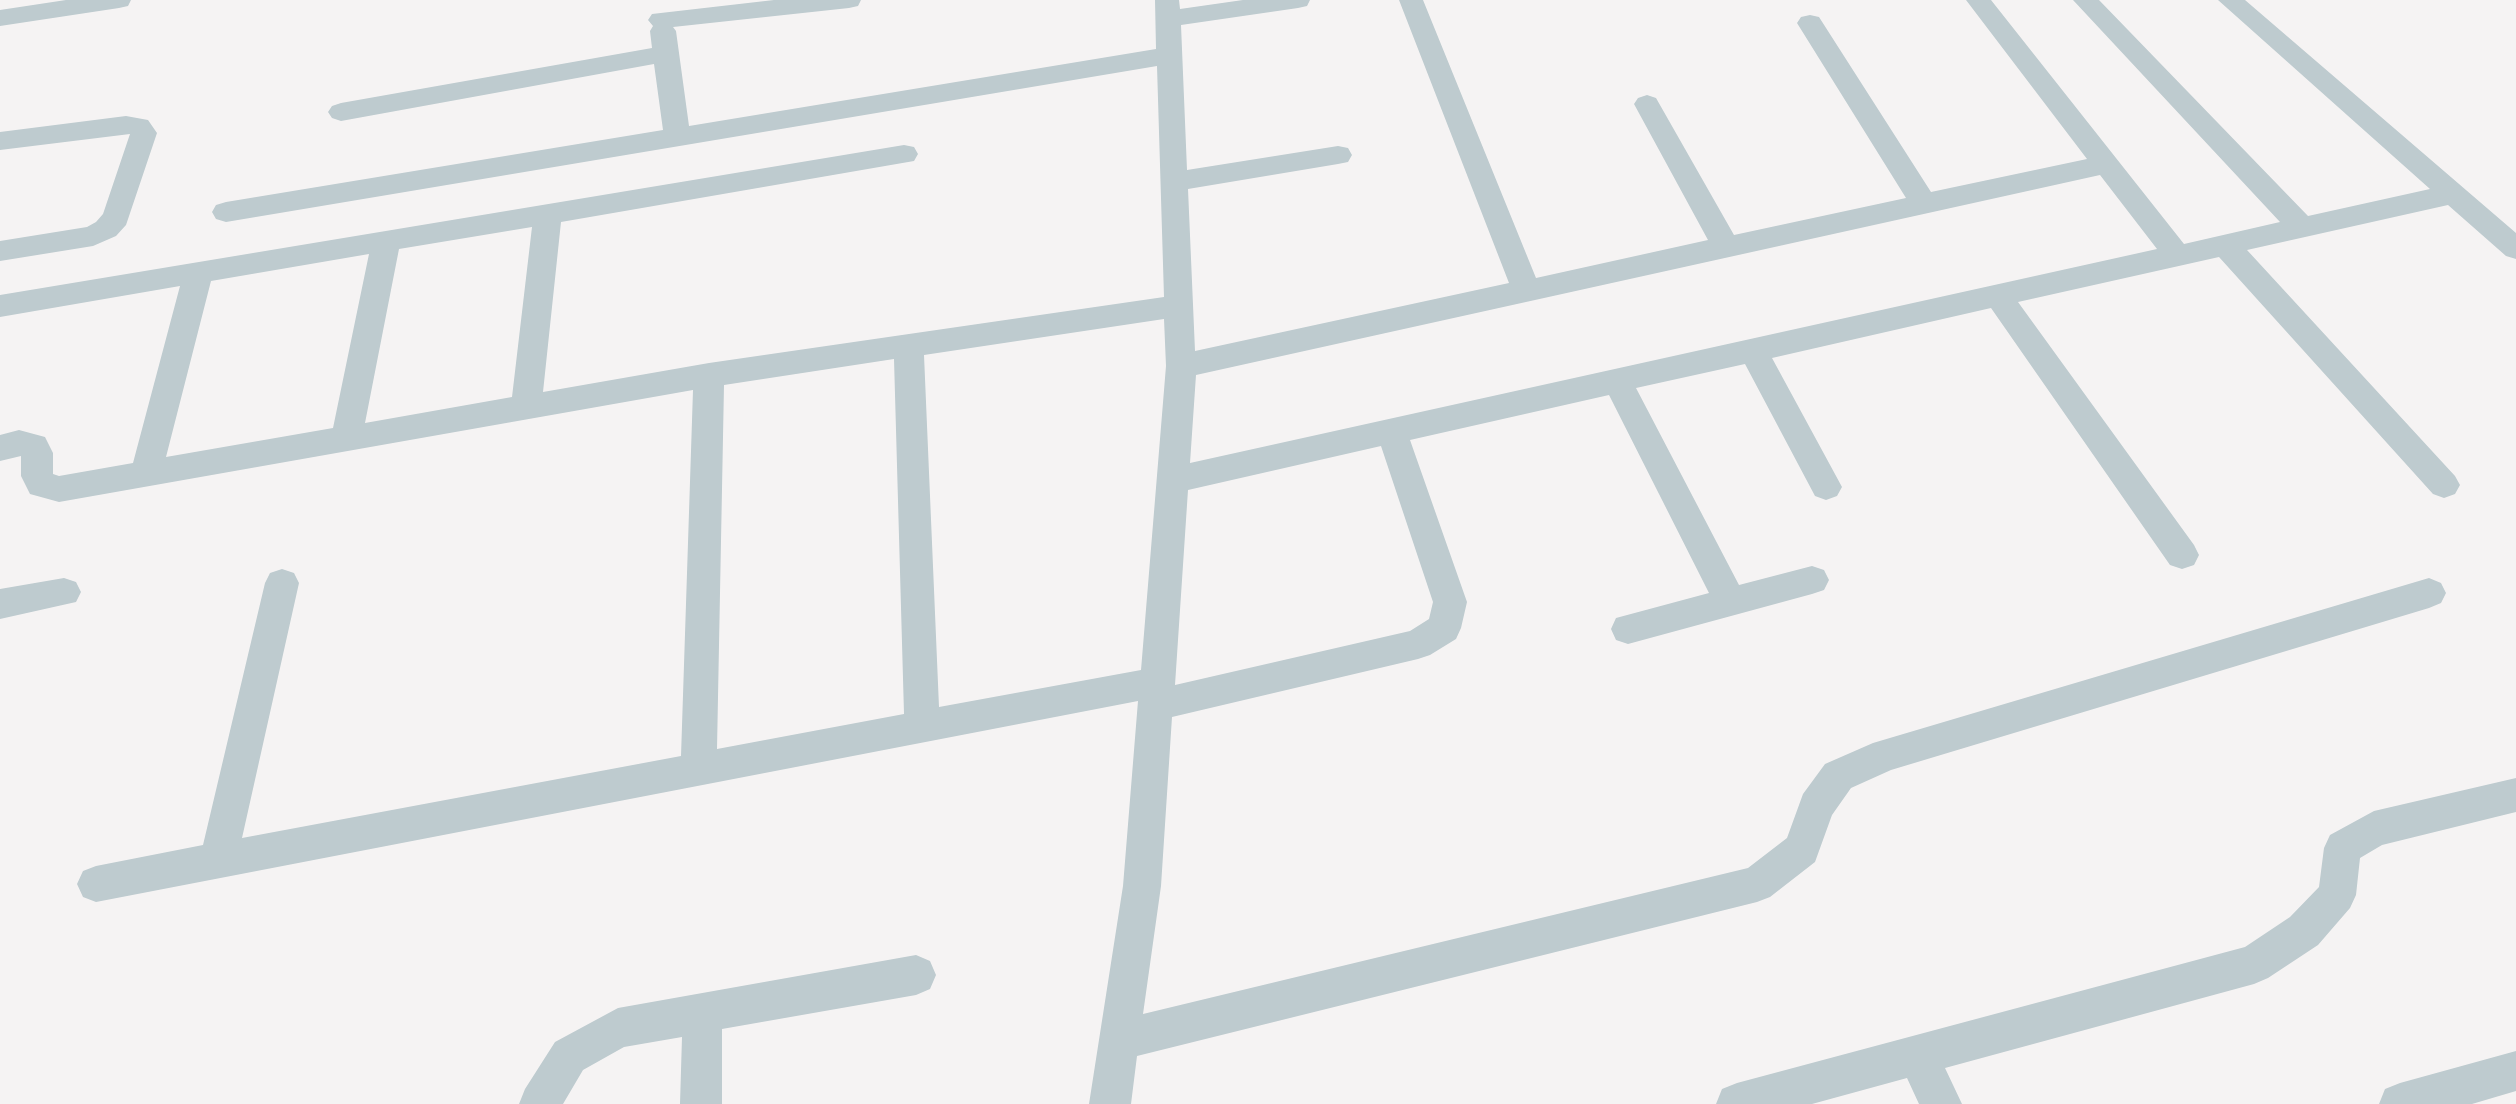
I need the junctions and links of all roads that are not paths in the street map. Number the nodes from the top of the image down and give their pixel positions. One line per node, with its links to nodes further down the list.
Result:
1 (119, 0): 8 (street)
2 (849, 0): 10 (street)
3 (1298, 0): 9 (street)
4 (1411, 0): 35 (street)
5 (1978, 0): 21 (street)
6 (2085, 0): 27 (street)
7 (2230, 0): 23 (street)
8 (54, 5): 11 (street)
9 (1167, 9): 14 (street)
10 (660, 10): 13 (street)
11 (0, 18)
12 (1810, 23): 24 (street)
13 (665, 54): 16 (street); 17 (street)
14 (1169, 55): 17 (street); 22 (street)
15 (1647, 104): 30 (street)
16 (341, 112)
17 (677, 137): 25 (street)
18 (0, 141): 32 (street)
19 (904, 154): 26 (street)
20 (1338, 155): 22 (street)
21 (2107, 164): 24 (street); 33 (street)
22 (1174, 182): 38 (street)
23 (2453, 194): 27 (street); 31 (street)
24 (1924, 204): 30 (street)
25 (226, 212)
26 (548, 214): 28 (street); 44 (street)
27 (2302, 228): 29 (street)
28 (386, 242): 34 (street); 46 (street)
29 (2225, 245): 33 (street); 50 (street)
30 (1726, 247): 35 (street)
31 (2516, 249)
32 (0, 251)
33 (2178, 256): 36 (street)
34 (198, 274): 37 (street); 48 (street)
35 (1527, 291): 41 (street)
36 (1998, 296): 40 (street); 52 (street)
37 (0, 306)
38 (1179, 306): 39 (street); 41 (street)
39 (909, 346): 42 (street); 61 (street)
40 (1753, 351): 43 (street); 51 (street)
41 (1181, 366): 49 (street)
42 (709, 375): 44 (street); 62 (street)
43 (1617, 381): 45 (street); 57 (street)
44 (526, 406): 46 (street)
45 (1391, 431): 49 (street); 60 (street)
46 (345, 439): 48 (street)
47 (0, 448): 48 (street)
48 (146, 474)
49 (1173, 480): 60 (street)
50 (2444, 485)
51 (1826, 487)
52 (2182, 555)
53 (1812, 580): 57 (street)
54 (282, 583): 64 (street)
55 (64, 592): 58 (street)
56 (2429, 593): 68 (street)
57 (1730, 601): 59 (street)
58 (0, 604)
59 (1628, 629)
60 (1157, 694): 61 (street); 68 (street)
61 (922, 727): 62 (street)
62 (699, 769): 64 (street)
63 (2516, 795): 69 (street)
64 (218, 861): 65 (street)
65 (96, 884)
66 (916, 975): 67 (street)
67 (702, 1013): 71 (street); 72 (street)
68 (1119, 1040): 73 (street)
69 (1917, 1055): 74 (street); 75 (street)
70 (2516, 1071): 76 (street)
71 (540, 1104)
72 (701, 1104)
73 (1110, 1104)
74 (1737, 1104)
75 (1941, 1104)
76 (2400, 1104)

